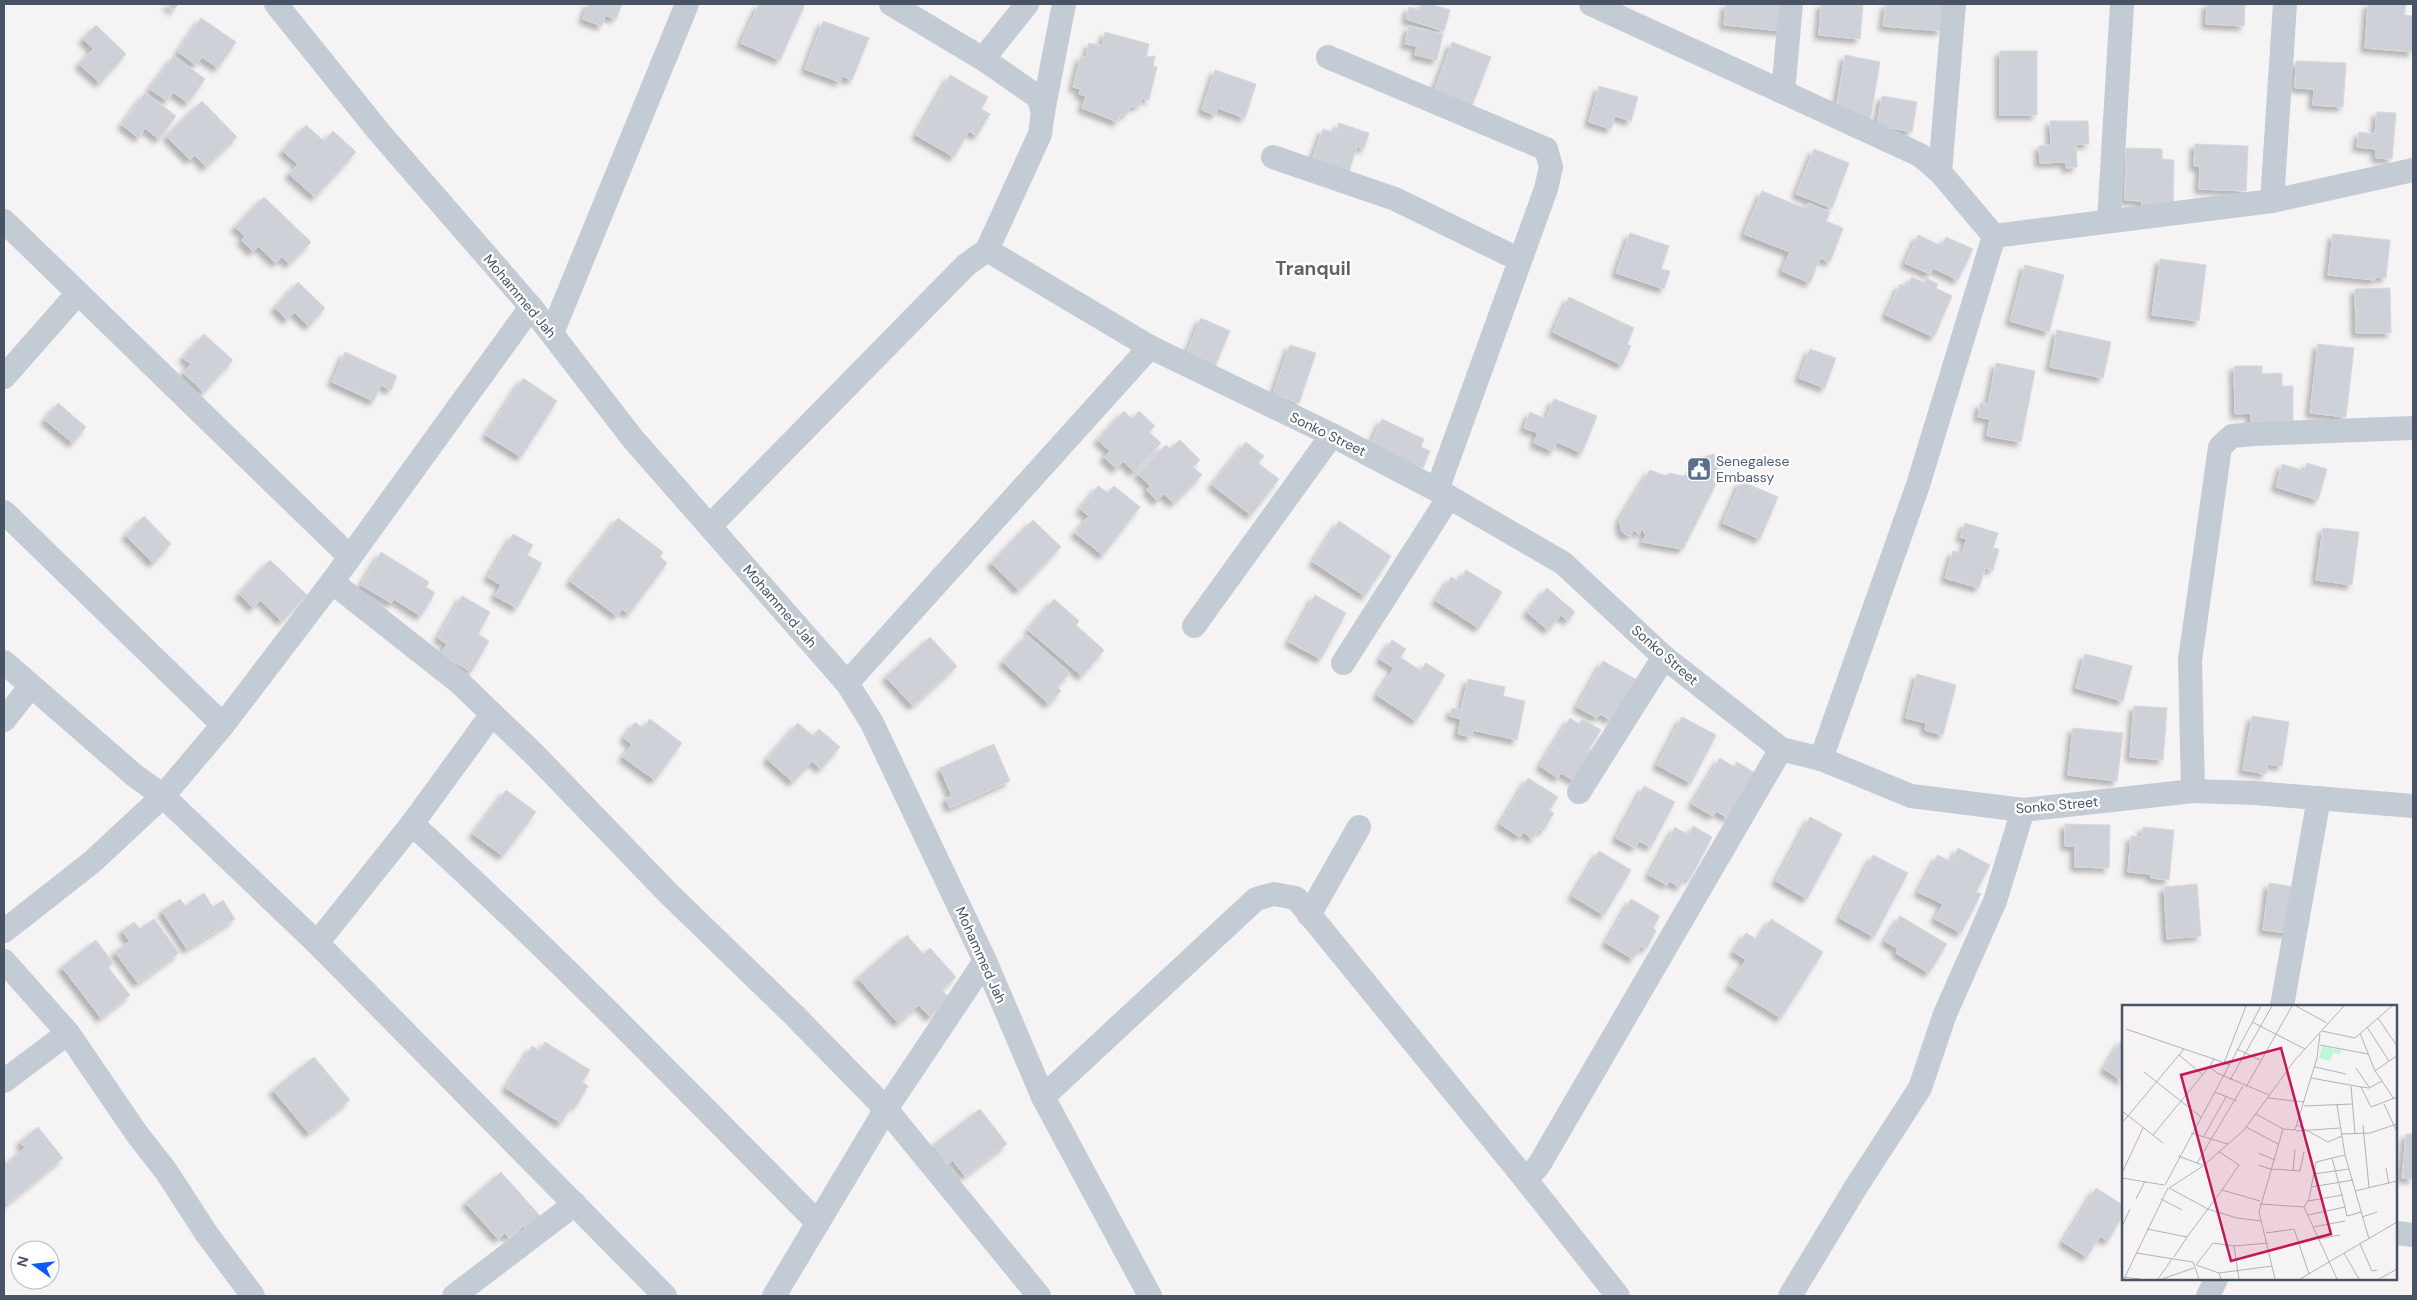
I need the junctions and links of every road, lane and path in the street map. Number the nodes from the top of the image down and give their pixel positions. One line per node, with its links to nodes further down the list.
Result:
1 (276, 4): 26 (street, Mohammed Jah)
2 (687, 4): 27 (street)
3 (891, 4): 13 (street)
4 (1027, 4): 13 (street)
5 (1064, 4): 15 (street)
6 (1591, 4): 11 (street)
7 (1791, 4): 14 (street)
8 (1954, 4): 18 (street)
9 (2122, 4): 21 (street)
10 (2285, 4): 19 (street)
11 (1633, 12): 14 (street)
12 (1328, 57): 24 (street)
13 (983, 59): 15 (street)
14 (1783, 92): 18 (street)
15 (1043, 112): 23 (street)
16 (1273, 157): 24 (street)
17 (2413, 170): 19 (street)
18 (1940, 172): 22 (street)
19 (2272, 201): 21 (street)
20 (4, 221): 25 (street)
21 (2109, 221): 22 (street)
22 (1994, 236): 47 (street)
23 (988, 250): 28 (street, Sonko Street); 34 (street)
24 (1520, 260): 32 (street)
25 (78, 293): 29 (street); 35 (street)
26 (531, 307): 27 (street, Mohammed Jah); 35 (street)
27 (552, 333): 34 (street, Mohammed Jah)
28 (1150, 346): 31 (street, Sonko Street); 41 (street)
29 (4, 377)
30 (2413, 428): 48 (street)
31 (1332, 435): 32 (street, Sonko Street); 37 (street)
32 (1443, 493): 38 (street, Sonko Street); 40 (street)
33 (4, 512): 45 (street)
34 (710, 526): 41 (street, Mohammed Jah)
35 (350, 557): 36 (street)
36 (332, 582): 43 (street); 45 (street)
37 (1194, 626)
38 (1664, 657): 46 (street, Sonko Street); 49 (street)
39 (4, 662): 42 (street)
40 (1343, 664)
41 (846, 682): 60 (street, Mohammed Jah)
42 (31, 686): 44 (street); 50 (street)
43 (492, 714): 54 (street); 65 (street)
44 (4, 720)
45 (223, 725): 50 (street)
46 (1781, 749): 47 (street, Sonko Street); 66 (street)
47 (1820, 759): 53 (street, Sonko Street)
48 (2193, 791): 51 (street, Sonko Street); 53 (street, Sonko Street)
49 (1579, 792)
50 (163, 796): 57 (street); 58 (street)
51 (2319, 798): 52 (street, Sonko Street); 61 (street)
52 (2413, 806)
53 (2023, 810): 79 (street)
54 (412, 824): 58 (street); 68 (street)
55 (1359, 827): 56 (street)
56 (1309, 915): 64 (street); 66 (street)
57 (4, 931)
58 (317, 943): 67 (street)
59 (4, 961): 62 (street)
60 (985, 961): 64 (street, Mohammed Jah); 65 (street)
61 (2282, 1005)
62 (68, 1033): 63 (street); 72 (street)
63 (4, 1080)
64 (1043, 1097): 77 (street, Mohammed Jah)
65 (886, 1109): 68 (street); 76 (street)
66 (1526, 1180): 78 (street)
67 (575, 1204): 73 (street); 74 (street)
68 (818, 1223): 75 (street)
69 (2397, 1233): 70 (street)
70 (2413, 1235)
71 (2216, 1280): 80 (street)
72 (253, 1296)
73 (454, 1296)
74 (665, 1296)
75 (774, 1296)
76 (1039, 1296)
77 (1150, 1296)
78 (1618, 1296)
79 (1790, 1296)
80 (2208, 1296)

